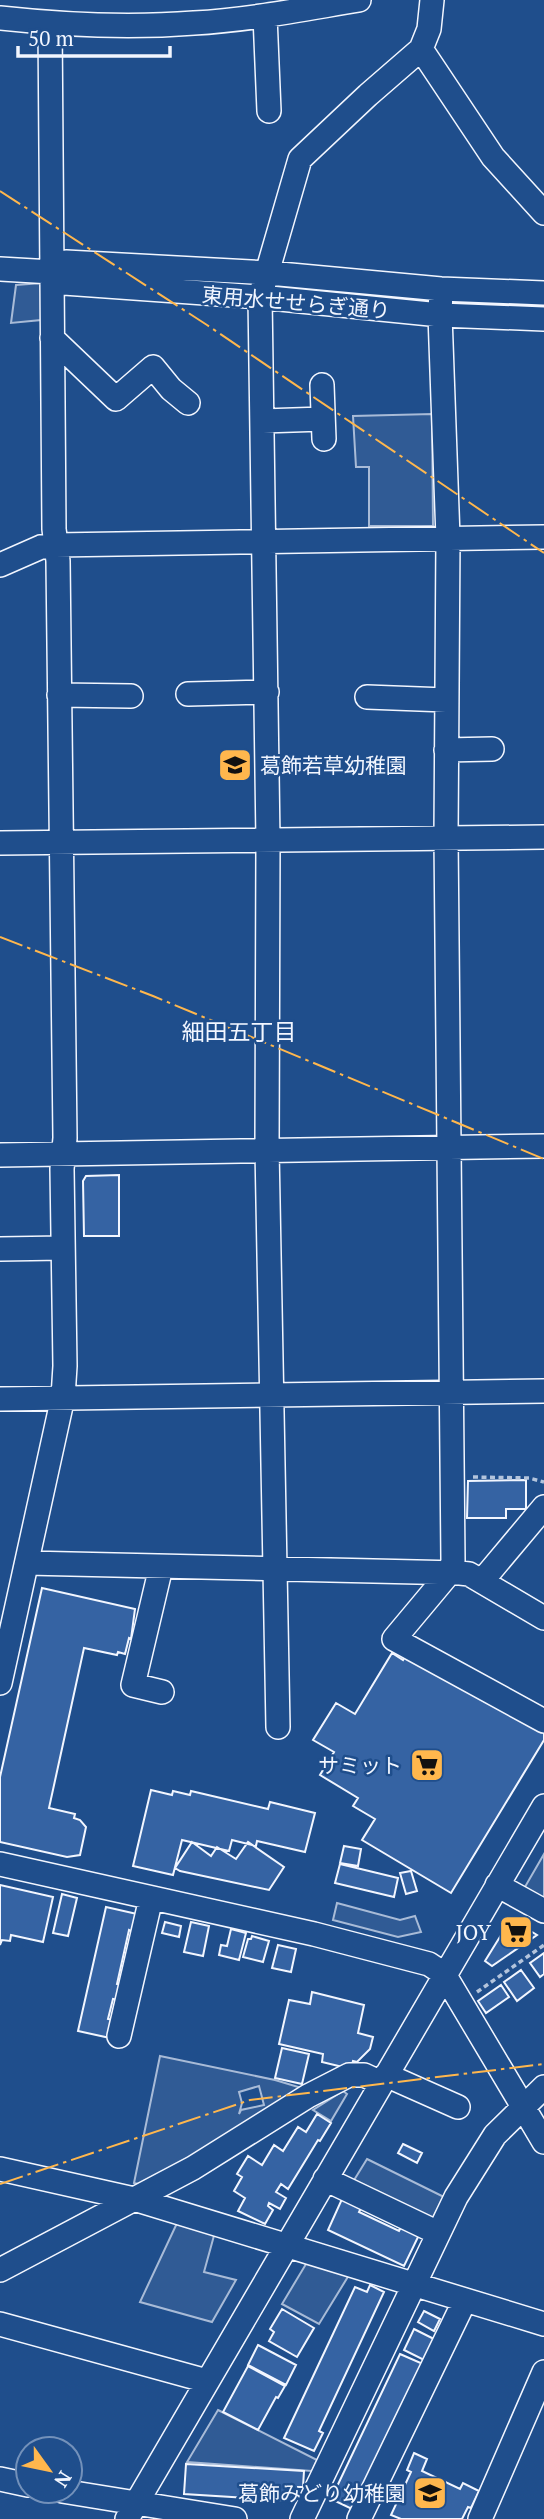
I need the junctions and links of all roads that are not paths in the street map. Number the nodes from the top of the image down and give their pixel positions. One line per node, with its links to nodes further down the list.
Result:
1 (359, 0): 3 (street)
2 (432, 0): 6 (street)
3 (265, 16): 5 (street); 7 (street)
4 (0, 18): 5 (street)
5 (50, 23): 10 (street)
6 (421, 49): 8 (street); 11 (street)
7 (269, 111)
8 (544, 213)
9 (0, 269): 10 (street)
10 (52, 272): 11 (street); 14 (street, 東用水せせらぎ通り); 17 (street)
11 (269, 273): 12 (street); 14 (street)
12 (442, 289): 13 (street); 15 (street)
13 (544, 293)
14 (260, 297): 15 (street, 東用水せせらぎ通り); 20 (street)
15 (440, 315): 16 (street, 東用水せせらぎ通り); 22 (street)
16 (544, 318)
17 (52, 338): 19 (street); 24 (street)
18 (322, 386): 20 (street)
19 (188, 403)
20 (262, 421): 23 (street)
21 (544, 537): 22 (street)
22 (448, 538): 23 (street); 31 (street)
23 (264, 541): 24 (street); 26 (street)
24 (56, 545): 25 (street); 28 (street)
25 (0, 565)
26 (267, 692): 27 (street); 36 (street)
27 (188, 694)
28 (59, 695): 29 (street); 37 (street)
29 (131, 696)
30 (367, 697): 31 (street)
31 (446, 700): 33 (street)
32 (492, 749): 33 (street)
33 (446, 750): 34 (street)
34 (446, 837): 35 (street); 36 (street); 40 (street)
35 (544, 837)
36 (268, 840): 37 (street); 41 (street)
37 (61, 842): 38 (street); 42 (street)
38 (0, 843)
39 (544, 1146): 40 (street)
40 (450, 1148): 41 (street); 47 (street)
41 (267, 1149): 42 (street); 48 (street)
42 (64, 1153): 43 (street); 44 (street)
43 (0, 1155)
44 (62, 1248): 45 (street); 49 (street)
45 (0, 1249)
46 (544, 1391): 47 (street)
47 (452, 1392): 48 (street); 55 (street)
48 (272, 1396): 49 (street); 54 (street)
49 (64, 1397): 50 (street); 52 (street)
50 (0, 1399)
51 (544, 1507): 56 (street)
52 (27, 1563): 53 (street); 58 (street)
53 (161, 1567): 54 (street); 59 (street)
54 (274, 1569): 55 (street); 61 (street)
55 (450, 1572): 56 (street); 60 (street)
56 (482, 1581): 57 (street)
57 (544, 1618)
58 (0, 1683)
59 (162, 1692)
60 (544, 1721)
61 (278, 1727)
62 (544, 1806): 64 (street)
63 (0, 1864): 65 (street)
64 (497, 1885): 66 (street); 67 (street)
65 (151, 1898): 67 (street); 68 (street)
66 (544, 1911)
67 (444, 1975): 69 (street); 72 (street)
68 (119, 2036)
69 (384, 2078): 71 (street); 75 (street); 76 (street)
70 (544, 2087): 72 (street)
71 (458, 2107)
72 (523, 2108): 73 (street); 77 (street)
73 (544, 2142)
74 (0, 2169): 76 (street)
75 (325, 2179): 77 (street); 78 (street)
76 (134, 2199): 78 (street); 79 (street)
77 (438, 2233): 80 (street)
78 (286, 2246): 80 (street); 85 (street)
79 (0, 2270)
80 (414, 2284): 81 (street); 89 (street)
81 (464, 2300): 83 (street); 90 (street)
82 (0, 2324): 85 (street)
83 (544, 2325)
84 (544, 2372): 91 (street)
85 (207, 2381): 87 (street)
86 (84, 2497): 87 (street)
87 (131, 2511): 88 (street)
88 (235, 2519)
89 (302, 2519)
90 (359, 2519)
91 (480, 2519)

